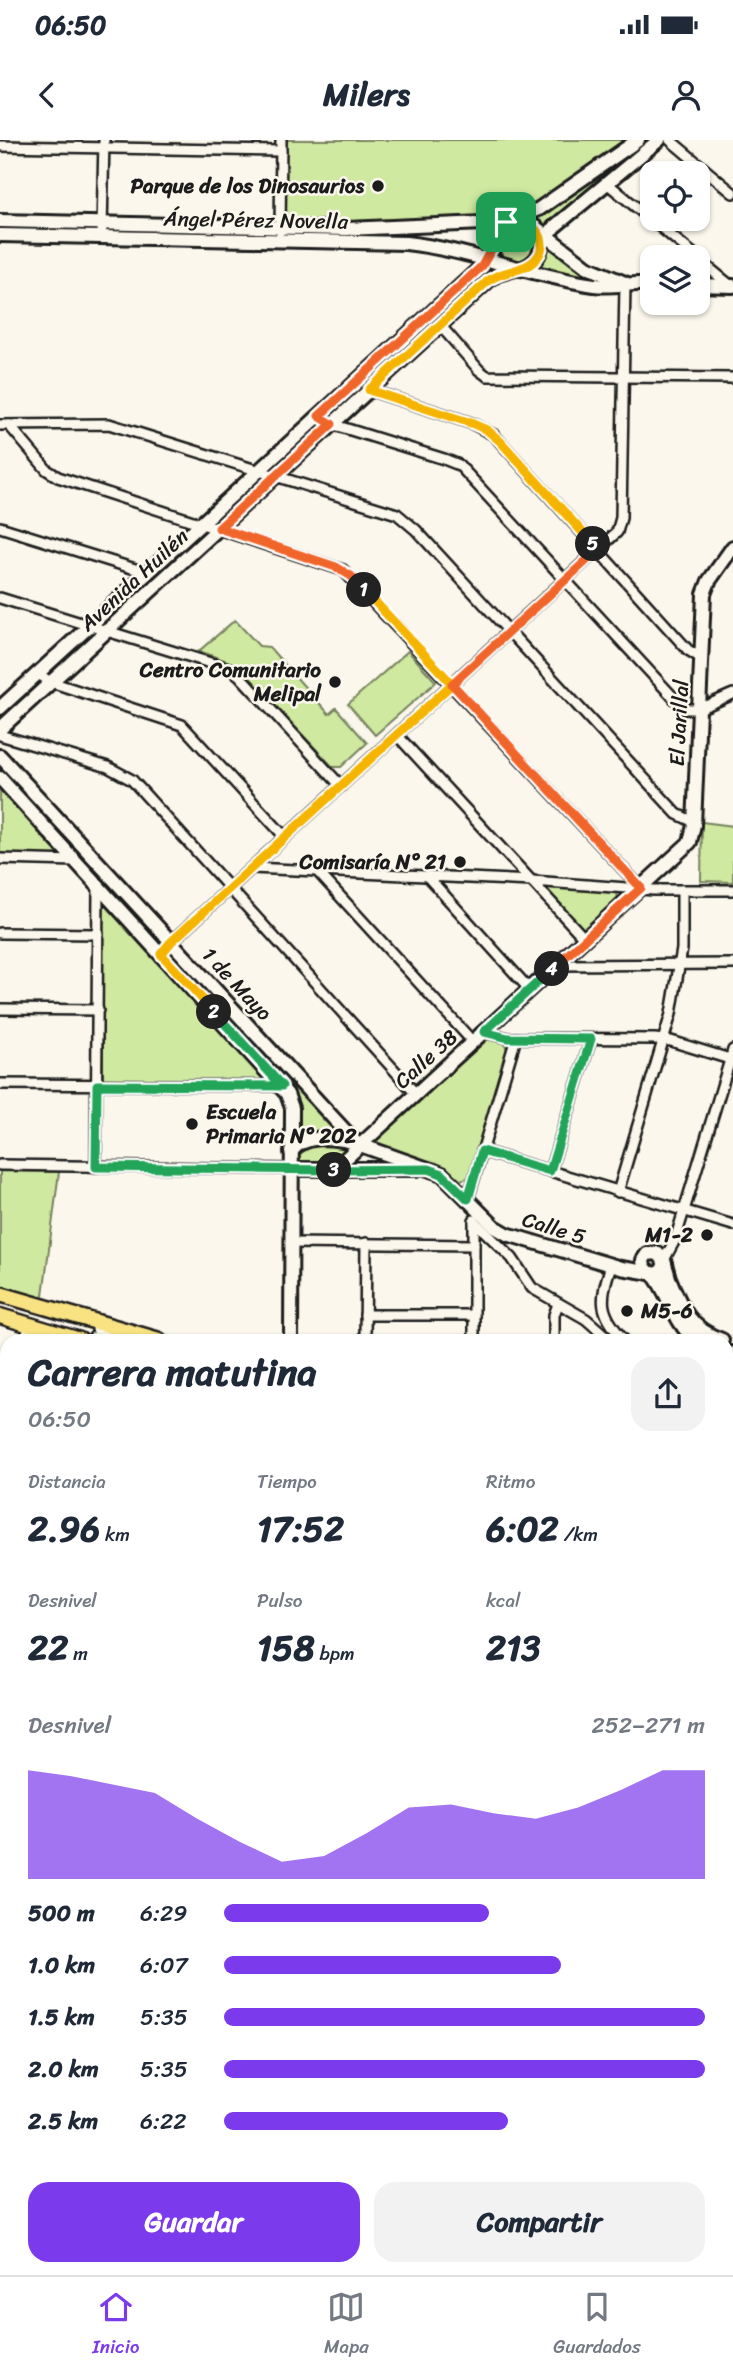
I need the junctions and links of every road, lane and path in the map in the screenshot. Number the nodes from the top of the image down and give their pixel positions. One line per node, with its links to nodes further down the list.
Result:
1 (638, 140): 10 (main road)
2 (659, 140): 7 (main road)
3 (670, 140): 8 (street)
4 (104, 144): 5 (street); 6 (street); 11 (street)
5 (281, 145): 12 (street)
6 (0, 146)
7 (608, 184): 15 (main road); 16 (street)
8 (733, 193)
9 (0, 221): 11 (main road, Ángel Pérez Novella)
10 (510, 221): 12 (main road, Ángel Pérez Novella); 15 (main road, Ángel Pérez Novella); 17 (main road)
11 (103, 223): 12 (main road, Ángel Pérez Novella); 14 (street)
12 (280, 234): 14 (main road, Ángel Pérez Novella); 17 (main road, Ángel Pérez Novella)
13 (0, 235): 14 (main road, Ángel Pérez Novella)
14 (102, 237)
15 (541, 237): 18 (main road); 20 (main road, Ángel Pérez Novella)
16 (681, 245)
17 (490, 254): 18 (main road, Ángel Pérez Novella); 28 (main road, Avenida Huilén)
18 (514, 268): 20 (main road, Ángel Pérez Novella); 24 (main road, Avenida Huilén)
19 (710, 268): 23 (street)
20 (625, 283): 21 (main road, Ángel Pérez Novella); 25 (street)
21 (640, 284)
22 (710, 285): 23 (main road)
23 (732, 286)
24 (440, 325): 25 (street); 27 (main road, Avenida Huilén)
25 (623, 378): 26 (street); 37 (street)
26 (733, 378)
27 (369, 390): 29 (main road, Avenida Huilén); 37 (street)
28 (319, 416): 29 (street); 31 (main road, Avenida Huilén)
29 (332, 424): 32 (main road, Avenida Huilén); 39 (street)
30 (5, 425): 31 (street); 33 (street)
31 (259, 471): 32 (street); 33 (main road, Avenida Huilén)
32 (276, 476): 35 (main road, Avenida Huilén); 43 (street)
33 (202, 523): 35 (street); 38 (main road, Avenida Huilén)
34 (0, 527): 38 (street)
35 (219, 528): 42 (main road, Avenida Huilén); 47 (street)
36 (733, 547): 44 (main road, El Jarillal)
37 (598, 550): 39 (street); 44 (street)
38 (148, 573): 41 (main road, Avenida Huilén)
39 (565, 580): 43 (street); 50 (street)
40 (0, 598): 41 (street)
41 (91, 625): 42 (street); 45 (main road, Avenida Huilén)
42 (107, 631): 46 (main road, Avenida Huilén); 56 (street)
43 (509, 631): 47 (street); 57 (street)
44 (701, 659): 50 (main road, El Jarillal)
45 (38, 674): 46 (street); 49 (main road, Avenida Huilén)
46 (51, 682): 51 (main road, Avenida Huilén); 58 (street)
47 (452, 684): 53 (street); 67 (street)
48 (733, 695): 50 (street)
49 (0, 708)
50 (699, 709): 57 (main road, El Jarillal)
51 (0, 729)
52 (0, 735): 66 (street)
53 (397, 735): 56 (street); 64 (street)
54 (0, 756): 73 (main road, 1 de Mayo)
55 (0, 778): 60 (main road, 1 de Mayo)
56 (341, 786): 58 (street)
57 (694, 822): 67 (main road, El Jarillal)
58 (285, 837): 61 (street)
59 (0, 859): 60 (street)
60 (76, 862): 65 (main road, 1 de Mayo)
61 (252, 868): 62 (street); 66 (street)
62 (317, 871): 63 (street); 85 (street)
63 (427, 876): 64 (street); 78 (street)
64 (532, 881): 67 (street); 72 (street)
65 (99, 886): 71 (street); 74 (main road, 1 de Mayo)
66 (230, 888): 73 (street); 90 (street)
67 (641, 888): 68 (street); 72 (main road, Calle 38)
68 (682, 890): 69 (street); 75 (street)
69 (733, 890)
70 (0, 933): 71 (street)
71 (98, 934): 80 (street)
72 (585, 939): 77 (main road, Calle 38)
73 (171, 942): 74 (street); 91 (main road, 1 de Mayo)
74 (161, 954): 89 (main road, 1 de Mayo)
75 (680, 964): 76 (street); 77 (street); 84 (street)
76 (733, 964)
77 (557, 965): 78 (main road, Calle 38)
78 (530, 990): 81 (main road, Calle 38)
79 (0, 1009): 80 (street)
80 (97, 1010): 88 (street)
81 (484, 1032): 82 (street); 85 (main road, Calle 38)
82 (516, 1038): 83 (street); 92 (street)
83 (591, 1039): 84 (street); 99 (street)
84 (664, 1040): 86 (street); 100 (street)
85 (473, 1042): 90 (main road, Calle 38)
86 (732, 1056): 102 (street)
87 (0, 1084): 88 (street)
88 (97, 1085): 89 (street); 95 (street)
89 (282, 1086): 93 (main road, 1 de Mayo)
90 (416, 1094): 91 (main road, Calle 38)
91 (359, 1146): 93 (main road, Calle 5); 97 (main road, Calle 5); 98 (main road, Calle 38)
92 (482, 1151): 99 (street); 101 (street)
93 (291, 1152): 96 (main road, 1 de Mayo)
94 (0, 1165): 95 (street)
95 (96, 1167): 96 (street)
96 (291, 1169): 98 (main road); 105 (main road, 1 de Mayo)
97 (429, 1169): 98 (main road); 101 (main road, Calle 5)
98 (329, 1170)
99 (550, 1171): 100 (street)
100 (618, 1192): 102 (street)
101 (472, 1202): 103 (street); 109 (main road, Calle 5)
102 (683, 1211): 104 (street); 108 (street)
103 (474, 1221): 107 (street); 112 (street)
104 (733, 1225)
105 (290, 1243): 106 (street); 122 (main road, 1 de Mayo)
106 (366, 1243): 107 (street); 113 (street)
107 (474, 1245): 114 (street)
108 (664, 1262): 110 (main road); 110 (main road); 129 (main road)
109 (611, 1265): 110 (main road, Calle 5); 127 (street)
110 (651, 1273): 128 (main road)
111 (0, 1294): 121 (main road)
112 (558, 1304): 125 (street); 126 (street)
113 (365, 1315): 114 (street); 123 (street)
114 (474, 1315): 124 (street)
115 (0, 1316): 116 (main road)
116 (28, 1324): 117 (street); 118 (main road)
117 (27, 1334)
118 (60, 1334)
119 (113, 1334): 120 (street)
120 (127, 1334)
121 (138, 1334)
122 (291, 1334)
123 (365, 1334)
124 (474, 1334)
125 (554, 1334)
126 (604, 1334)
127 (619, 1334)
128 (689, 1334)
129 (705, 1334)
130 (0, 1804): 131 (street)
131 (0, 1850)

